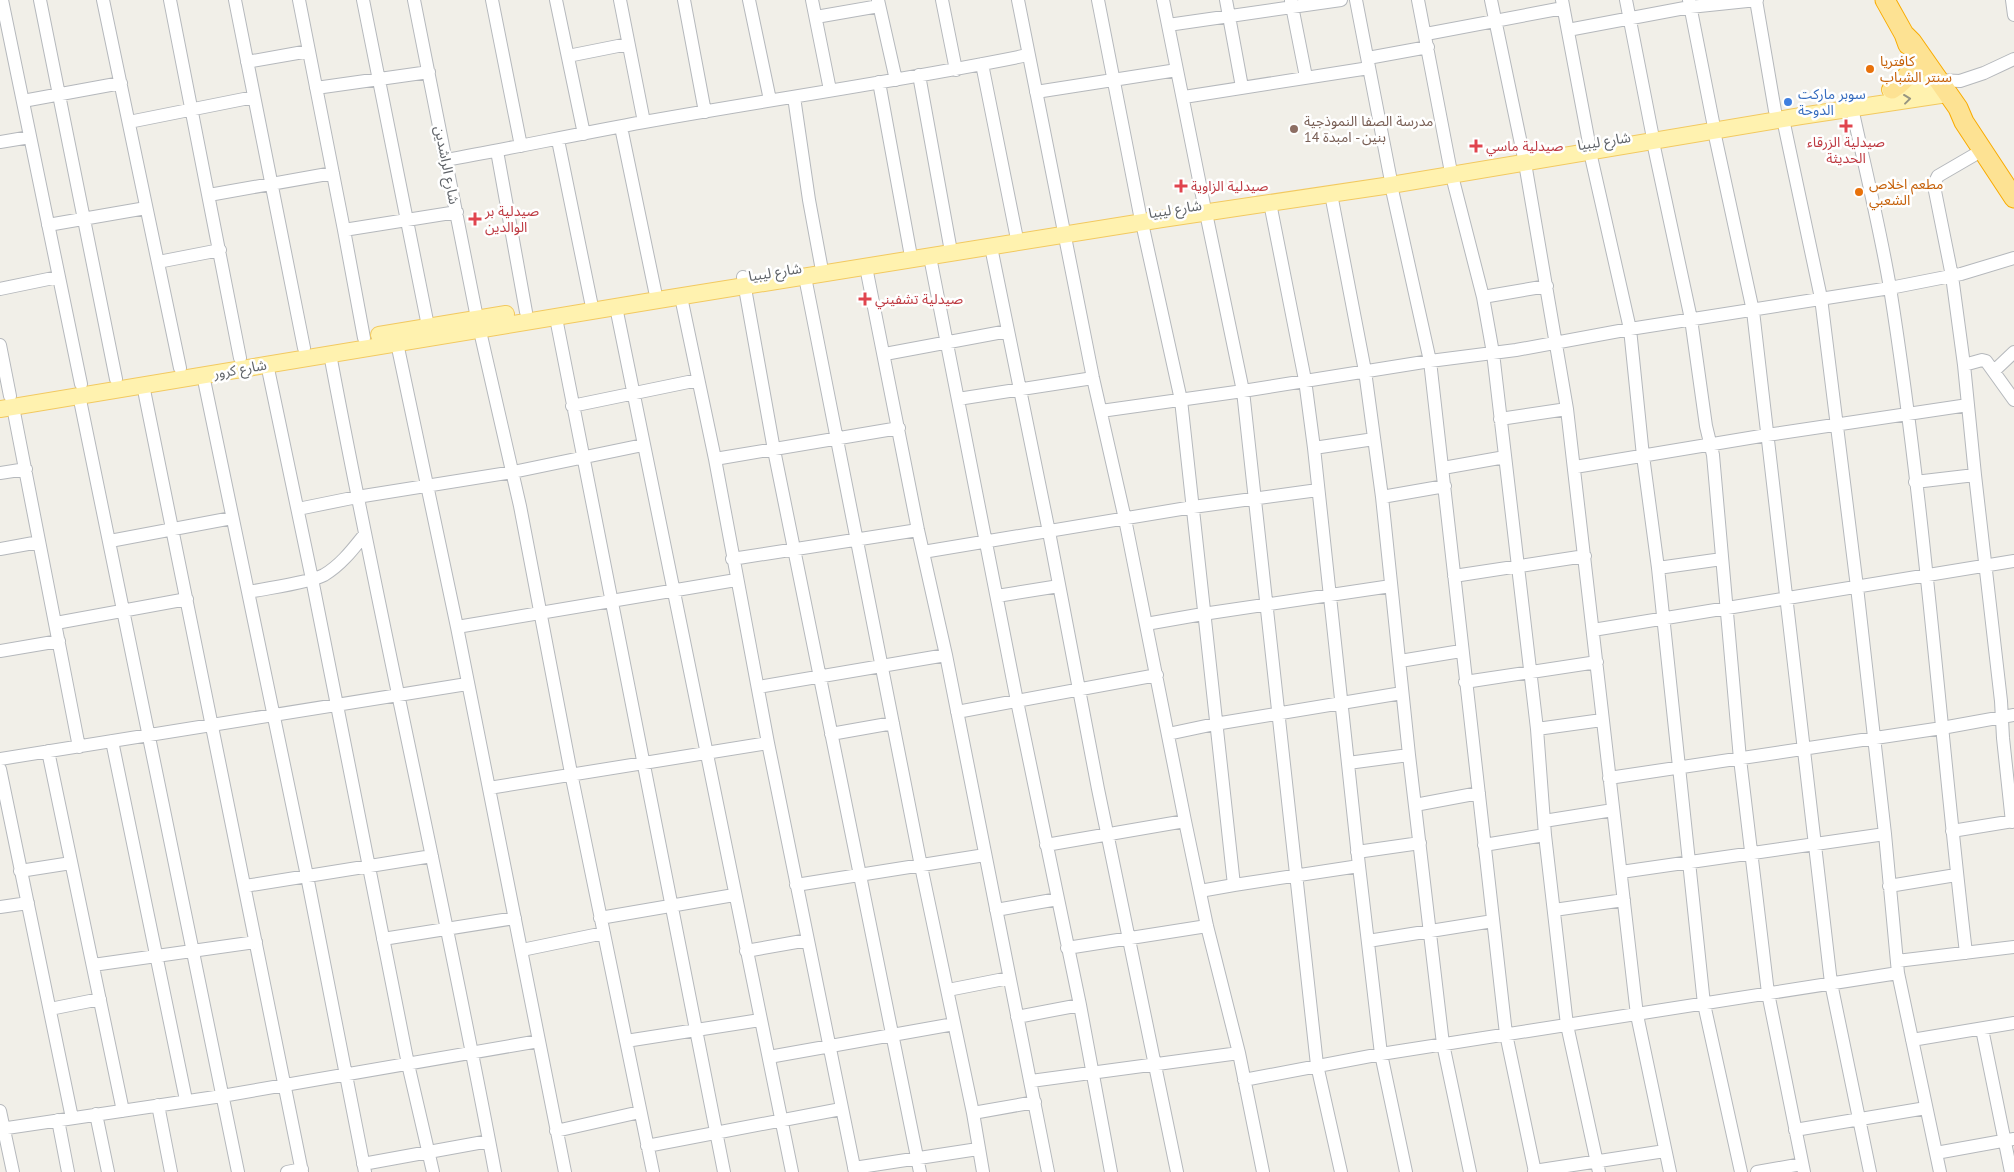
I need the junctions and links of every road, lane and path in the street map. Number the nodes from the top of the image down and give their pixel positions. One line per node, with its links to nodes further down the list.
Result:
1 (40, 0): 66 (street)
2 (103, 0): 59 (street)
3 (170, 0): 73 (street)
4 (235, 0): 47 (street)
5 (299, 0): 42 (street)
6 (363, 0): 55 (street)
7 (414, 0): 52 (street, شارع الراشدين)
8 (492, 0): 85 (street)
9 (556, 0): 44 (street)
10 (620, 0): 41 (street)
11 (684, 0): 74 (street)
12 (749, 0): 70 (street)
13 (812, 0): 34 (street)
14 (942, 0): 50 (street)
15 (1018, 0): 43 (street)
16 (1098, 0): 57 (street)
17 (1163, 0): 37 (street)
18 (1226, 0): 33 (street)
19 (1340, 0): 28 (street)
20 (1356, 0): 48 (street)
21 (1418, 0): 40 (street)
22 (1491, 0): 36 (street)
23 (1626, 0): 35 (street)
24 (1756, 0): 30 (street); 75 (street)
25 (1885, 0): 39 (highway)
26 (2001, 0): 31 (street)
27 (878, 3): 34 (street); 56 (street)
28 (1292, 4): 33 (street); 54 (street)
29 (1563, 4): 36 (street); 38 (street)
30 (1690, 4): 35 (street); 78 (street)
31 (2013, 7)
32 (2, 8): 71 (street)
33 (1229, 16): 37 (street); 61 (street)
34 (816, 17): 64 (street)
35 (1630, 18): 38 (street); 82 (street)
36 (1496, 22): 40 (street); 89 (street)
37 (1168, 25): 51 (street)
38 (1568, 30): 86 (street)
39 (1904, 34): 45 (highway); 60 (highway)
40 (1427, 40): 48 (street); 91 (street)
41 (628, 44): 44 (street); 77 (street)
42 (309, 51): 47 (street); 62 (street)
43 (1028, 55): 49 (street); 65 (street)
44 (568, 56): 80 (street)
45 (1914, 56): 60 (highway); 63 (highway)
46 (2014, 59): 60 (street)
47 (247, 62): 69 (street)
48 (1369, 63): 54 (street); 93 (street)
49 (982, 64): 50 (street); 108 (street)
50 (956, 70): 53 (street)
51 (1177, 70): 57 (street); 68 (street)
52 (429, 72): 55 (street); 90 (street, شارع الراشدين)
53 (919, 76): 56 (street); 109 (street)
54 (1306, 77): 61 (street)
55 (379, 79): 62 (street); 104 (street)
56 (896, 80): 58 (street)
57 (1114, 80): 65 (street); 103 (street)
58 (879, 82): 64 (street); 112 (street)
59 (121, 83): 66 (street); 76 (street)
60 (1943, 86): 63 (main road, شارع ليبيا); 72 (main road, شارع ليبيا, one-way to 60); 88 (highway)
61 (1242, 87): 68 (street)
62 (316, 88): 92 (street)
63 (1892, 89): 75 (main road, شارع ليبيا)
64 (830, 90): 67 (street)
65 (1036, 92): 107 (street)
66 (59, 94): 71 (street); 102 (street)
67 (794, 97): 70 (street); 116 (street)
68 (1184, 97): 100 (street)
69 (254, 98): 73 (street); 94 (street)
70 (770, 100): 74 (street)
71 (23, 101): 81 (street)
72 (1859, 107): 75 (main road, شارع ليبيا); 123 (street)
73 (192, 110): 76 (street); 96 (street)
74 (705, 112): 77 (street)
75 (1779, 115): 78 (main road, شارع ليبيا); 129 (street)
76 (129, 122): 99 (street)
77 (644, 122): 79 (street)
78 (1713, 126): 82 (main road, شارع ليبيا); 132 (street)
79 (621, 127): 80 (street); 126 (street)
80 (584, 134): 83 (street)
81 (30, 137): 84 (street); 105 (street)
82 (1652, 137): 86 (main road, شارع ليبيا); 135 (street)
83 (558, 140): 85 (street); 130 (street)
84 (0, 142)
85 (521, 146): 87 (street)
86 (1589, 148): 89 (main road, شارع ليبيا); 137 (street)
87 (497, 151): 90 (street); 133 (street)
88 (1981, 151): 97 (highway); 118 (street)
89 (1524, 159): 91 (main road, شارع ليبيا); 122 (street)
90 (446, 160): 101 (street, شارع الراشدين)
91 (1451, 171): 93 (main road, شارع ليبيا); 128 (street)
92 (333, 173): 94 (street); 106 (street)
93 (1391, 181): 95 (main road, شارع ليبيا); 151 (street)
94 (272, 184): 96 (street); 145 (street)
95 (1323, 192): 98 (main road, شارع ليبيا); 100 (main road, شارع ليبيا); 155 (street)
96 (209, 194): 111 (street)
97 (2014, 198)
98 (1270, 203): 100 (main road, شارع ليبيا); 161 (street)
99 (146, 208): 102 (street); 115 (street)
100 (1205, 209): 103 (main road, شارع ليبيا); 165 (street)
101 (457, 212): 104 (street); 136 (street, شارع الراشدين)
102 (84, 219): 105 (street); 159 (street)
103 (1141, 219): 107 (main road, شارع ليبيا); 168 (street)
104 (407, 220): 106 (street); 139 (street)
105 (48, 225): 119 (street)
106 (344, 230): 140 (street)
107 (1064, 231): 108 (main road, شارع ليبيا); 110 (main road, شارع ليبيا); 158 (street)
108 (1016, 234): 109 (main road, شارع ليبيا)
109 (950, 246): 112 (main road, شارع ليبيا)
110 (991, 247): 113 (main road, شارع ليبيا); 138 (street)
111 (220, 250): 115 (street); 150 (street)
112 (910, 251): 116 (main road, شارع ليبيا)
113 (930, 257): 117 (main road, شارع ليبيا); 143 (street)
114 (2014, 258): 118 (street)
115 (158, 262): 154 (street)
116 (821, 265): 121 (main road, شارع ليبيا)
117 (866, 267): 120 (main road, شارع ليبيا); 149 (street)
118 (1952, 276): 123 (street); 153 (street)
119 (58, 277): 124 (street); 164 (street)
120 (805, 277): 121 (main road, شارع ليبيا); 180 (street)
121 (744, 282): 125 (main road, شارع ليبيا); 185 (street)
122 (1547, 286): 128 (street); 141 (street)
123 (1890, 288): 129 (street); 175 (street)
124 (0, 289)
125 (699, 289): 126 (main road, شارع ليبيا); 127 (main road, شارع ليبيا)
126 (655, 291): 130 (main road, شارع ليبيا)
127 (681, 297): 131 (main road, شارع ليبيا); 160 (street)
128 (1483, 297): 147 (street)
129 (1821, 298): 132 (street); 177 (street)
130 (591, 302): 133 (main road, شارع ليبيا)
131 (616, 308): 134 (main road, شارع ليبيا); 166 (street)
132 (1753, 311): 135 (street); 179 (street)
133 (526, 312): 136 (main road, شارع ليبيا)
134 (556, 318): 136 (main road, شارع ليبيا); 172 (street)
135 (1691, 319): 137 (street); 182 (street)
136 (479, 324): 139 (main road, شارع كرور); 193 (street, شارع الراشدين)
137 (1630, 329): 141 (street); 186 (street)
138 (1008, 331): 143 (street); 163 (street)
139 (429, 332): 140 (main road, شارع كرور); 142 (main road, شارع كرور)
140 (364, 338): 145 (main road, شارع كرور)
141 (1555, 342): 147 (street); 173 (street)
142 (397, 343): 148 (main road, شارع كرور); 197 (street)
143 (946, 343): 149 (street); 167 (street)
144 (0, 344): 170 (street)
145 (304, 348): 150 (main road, شارع كرور)
146 (2014, 352): 156 (street)
147 (1493, 353): 151 (street); 176 (street)
148 (330, 354): 152 (main road, شارع كرور); 200 (street)
149 (885, 354): 178 (street)
150 (240, 358): 154 (main road, شارع كرور)
151 (1430, 360): 155 (street); 192 (street)
152 (267, 364): 157 (main road, شارع كرور); 204 (street)
153 (1964, 365): 156 (street); 171 (street)
154 (180, 368): 159 (main road, شارع كرور)
155 (1365, 371): 161 (street); 181 (street)
156 (1994, 371): 169 (street)
157 (203, 375): 162 (main road, شارع كرور); 205 (street)
158 (1093, 378): 163 (street); 174 (street)
159 (116, 379): 164 (main road, شارع كرور)
160 (698, 380): 166 (street); 189 (street)
161 (1305, 380): 165 (street); 184 (street)
162 (143, 385): 164 (main road, شارع كرور); 207 (street)
163 (1020, 389): 167 (street); 209 (street)
164 (80, 390): 170 (main road, شارع كرور); 212 (street)
165 (1243, 391): 168 (street); 202 (street)
166 (634, 394): 172 (street); 183 (street)
167 (958, 399): 214 (street)
168 (1181, 400): 174 (street); 203 (street)
169 (2014, 400)
170 (6, 403): 191 (street)
171 (1968, 404): 175 (street); 195 (street)
172 (572, 406): 187 (street)
173 (1567, 409): 176 (street); 190 (street)
174 (1101, 411): 206 (street)
175 (1908, 415): 177 (street); 196 (street)
176 (1500, 418): 188 (street)
177 (1836, 425): 179 (street); 231 (street)
178 (899, 428): 180 (street); 208 (street)
179 (1766, 435): 182 (street); 236 (street)
180 (836, 439): 185 (street); 211 (street)
181 (1374, 439): 184 (street); 201 (street)
182 (1711, 444): 186 (street); 220 (street)
183 (643, 445): 187 (street); 233 (street)
184 (1314, 448): 199 (street)
185 (774, 450): 189 (street); 216 (street)
186 (1642, 456): 190 (street); 224 (street)
187 (582, 457): 193 (street); 238 (street)
188 (1505, 457): 192 (street); 223 (street)
189 (715, 459): 219 (street)
190 (1575, 467): 218 (street)
191 (26, 468): 194 (street); 213 (street)
192 (1443, 468): 198 (street)
193 (513, 472): 197 (street); 242 (street, شارع الراشدين)
194 (0, 473)
195 (1975, 475): 196 (street); 222 (street)
196 (1915, 482): 225 (street)
197 (428, 486): 200 (street); 247 (street)
198 (1445, 486): 201 (street); 226 (street)
199 (1318, 490): 202 (street); 234 (street)
200 (357, 497): 204 (street); 210 (street)
201 (1382, 497): 230 (street)
202 (1255, 498): 203 (street); 239 (street)
203 (1193, 507): 206 (street); 243 (street)
204 (298, 509): 227 (street)
205 (232, 518): 207 (street); 232 (street)
206 (1125, 519): 209 (street); 246 (street)
207 (172, 530): 212 (street); 237 (street)
208 (918, 530): 211 (street); 217 (street)
209 (1049, 532): 214 (street); 229 (street)
210 (365, 534): 227 (street); 264 (street)
211 (857, 540): 216 (street); 255 (street)
212 (110, 541): 241 (street)
213 (39, 542): 215 (street); 245 (street)
214 (987, 542): 217 (street); 235 (street)
215 (0, 549)
216 (794, 549): 219 (street); 258 (street)
217 (923, 552): 252 (street)
218 (1585, 556): 223 (street); 248 (street)
219 (732, 559): 228 (street)
220 (1722, 559): 224 (street); 240 (street)
221 (2014, 561): 222 (street)
222 (1986, 566): 225 (street); 271 (street)
223 (1517, 567): 226 (street); 256 (street)
224 (1658, 568): 244 (street)
225 (1925, 575): 231 (street); 276 (street)
226 (1454, 576): 251 (street)
227 (312, 579): 232 (street); 267 (street)
228 (736, 580): 233 (street); 261 (street)
229 (1059, 586): 235 (street); 262 (street)
230 (1391, 586): 234 (street); 253 (street)
231 (1857, 587): 236 (street); 281 (street)
232 (249, 592): 270 (street)
233 (674, 592): 238 (street); 287 (street)
234 (1329, 595): 239 (street); 266 (street)
235 (997, 596): 265 (street)
236 (1786, 598): 240 (street); 285 (street)
237 (187, 599): 241 (street); 274 (street)
238 (612, 602): 242 (street); 291 (street)
239 (1266, 604): 243 (street); 269 (street)
240 (1726, 608): 244 (street); 290 (street)
241 (123, 611): 245 (street); 280 (street)
242 (540, 612): 247 (street); 295 (street, شارع الراشدين)
243 (1204, 614): 246 (street); 275 (street)
244 (1663, 617): 248 (street); 293 (street)
245 (56, 623): 249 (street)
246 (1146, 624): 257 (street)
247 (457, 628): 260 (street)
248 (1593, 630): 254 (street)
249 (59, 641): 250 (street); 284 (street)
250 (0, 651)
251 (1461, 651): 253 (street); 259 (street)
252 (946, 655): 255 (street); 268 (street)
253 (1400, 661): 263 (street)
254 (1597, 662): 256 (street); 272 (street)
255 (882, 666): 258 (street); 273 (street)
256 (1529, 673): 259 (street); 277 (street)
257 (1157, 675): 262 (street); 279 (street)
258 (819, 676): 261 (street); 278 (street)
259 (1465, 682): 298 (street)
260 (467, 684): 264 (street); 297 (street)
261 (758, 687): 283 (street)
262 (1080, 690): 265 (street); 306 (street)
263 (1402, 693): 266 (street); 288 (street)
264 (397, 695): 267 (street); 315 (street)
265 (1017, 701): 268 (street); 311 (street)
266 (1341, 702): 269 (street); 292 (street)
267 (337, 705): 270 (street); 318 (street)
268 (957, 712): 314 (street)
269 (1278, 713): 275 (street); 326 (street)
270 (273, 714): 274 (street); 324 (street)
271 (2008, 716): 276 (street); 303 (street)
272 (1602, 720): 277 (street); 296 (street)
273 (893, 722): 278 (street); 319 (street)
274 (213, 724): 280 (street); 329 (street)
275 (1215, 724): 279 (street); 328 (street)
276 (1942, 728): 281 (street); 304 (street)
277 (1537, 729): 302 (street)
278 (831, 734): 325 (street)
279 (1168, 734): 301 (street)
280 (149, 736): 282 (street); 356 (street)
281 (1873, 738): 285 (street); 305 (street)
282 (112, 741): 284 (street); 358 (street)
283 (768, 743): 287 (street); 327 (street)
284 (79, 746): 286 (street)
285 (1803, 750): 290 (street); 310 (street)
286 (48, 751): 289 (street); 317 (street)
287 (705, 754): 291 (street); 332 (street)
288 (1409, 755): 292 (street); 299 (street)
289 (0, 759)
290 (1740, 759): 293 (street); 313 (street)
291 (643, 762): 295 (street); 336 (street)
292 (1348, 763): 312 (street)
293 (1678, 768): 296 (street); 316 (street)
294 (0, 769): 321 (street)
295 (570, 773): 297 (street); 341 (street, شارع الراشدين)
296 (1609, 778): 300 (street)
297 (489, 788): 340 (street)
298 (1479, 794): 299 (street); 309 (street)
299 (1415, 805): 308 (street)
300 (1613, 810): 302 (street); 322 (street)
301 (1185, 821): 306 (street); 331 (street)
302 (1544, 821): 307 (street)
303 (2013, 821): 304 (street)
304 (1952, 830): 323 (street)
305 (1885, 834): 310 (street); 330 (street)
306 (1108, 835): 311 (street); 348 (street)
307 (1545, 835): 309 (street); 339 (street)
308 (1420, 843): 312 (street); 345 (street)
309 (1484, 844): 342 (street)
310 (1815, 844): 313 (street); 362 (street)
311 (1046, 845): 333 (street)
312 (1358, 852): 320 (street)
313 (1751, 853): 316 (street); 364 (street)
314 (985, 855): 319 (street); 338 (street)
315 (432, 856): 318 (street); 344 (street)
316 (1689, 862): 322 (street); 366 (street)
317 (71, 863): 321 (street); 359 (street)
318 (369, 866): 324 (street); 347 (street)
319 (921, 866): 325 (street); 363 (street)
320 (1359, 866): 326 (street); 350 (street)
321 (20, 871): 335 (street)
322 (1621, 872): 334 (street)
323 (1956, 875): 330 (street); 357 (street)
324 (307, 876): 329 (street); 392 (street)
325 (859, 876): 327 (street); 378 (street)
326 (1295, 876): 328 (street); 390 (street)
327 (796, 885): 349 (street)
328 (1234, 885): 331 (street)
329 (245, 886): 351 (street)
330 (1890, 886): 360 (street)
331 (1200, 891): 343 (street)
332 (734, 895): 336 (street); 355 (street)
333 (1058, 899): 338 (street); 353 (street)
334 (1624, 900): 339 (street); 369 (street)
335 (28, 903): 337 (street); 368 (street)
336 (672, 906): 341 (street); 376 (street)
337 (0, 907)
338 (996, 910): 361 (street)
339 (1554, 910): 374 (street)
340 (515, 918): 344 (street); 354 (street)
341 (600, 918): 346 (street, شارع الراشدين)
342 (1493, 921): 345 (street); 377 (street)
343 (1207, 926): 348 (street); 385 (street)
344 (446, 929): 347 (street); 384 (street)
345 (1430, 931): 350 (street); 382 (street)
346 (604, 934): 354 (street); 381 (street, شارع الراشدين)
347 (383, 939): 388 (street)
348 (1130, 939): 353 (street); 389 (street)
349 (808, 940): 355 (street); 383 (street)
350 (1368, 941): 386 (street)
351 (256, 942): 356 (street); 395 (street)
352 (2014, 946): 357 (street)
353 (1067, 948): 367 (street)
354 (522, 950): 380 (street)
355 (746, 951): 371 (street)
356 (193, 952): 358 (street); 396 (street)
357 (1966, 953): 360 (street)
358 (156, 958): 359 (street); 397 (street)
359 (93, 965): 365 (street)
360 (1898, 967): 362 (street); 379 (street)
361 (1009, 978): 363 (street); 370 (street)
362 (1831, 983): 364 (street); 408 (street)
363 (948, 990): 373 (street)
364 (1768, 994): 366 (street); 412 (street)
365 (100, 999): 368 (street); 402 (street)
366 (1704, 1004): 369 (street); 451 (street)
367 (1080, 1005): 370 (street); 391 (street)
368 (50, 1009): 407 (street)
369 (1637, 1015): 374 (street); 419 (street)
370 (1017, 1017): 394 (street)
371 (760, 1020): 376 (street); 387 (street)
372 (2014, 1023): 375 (street)
373 (954, 1024): 378 (street); 406 (street)
374 (1568, 1025): 377 (street); 423 (street)
375 (1982, 1029): 379 (street); 415 (street)
376 (696, 1030): 381 (street); 414 (street)
377 (1506, 1034): 382 (street); 449 (street)
378 (892, 1035): 383 (street); 422 (street)
379 (1912, 1040): 400 (street)
380 (539, 1041): 384 (street); 413 (street)
381 (626, 1041): 404 (street, شارع الراشدين)
382 (1444, 1044): 386 (street); 448 (street)
383 (830, 1047): 387 (street); 401 (street)
384 (471, 1053): 388 (street); 416 (street)
385 (1239, 1053): 389 (street); 393 (street)
386 (1381, 1054): 390 (street); 447 (street)
387 (769, 1057): 410 (street)
388 (408, 1064): 392 (street); 420 (street)
389 (1156, 1064): 391 (street); 444 (street)
390 (1317, 1065): 393 (street); 446 (street)
391 (1092, 1073): 394 (street); 443 (street)
392 (345, 1076): 395 (street); 424 (street)
393 (1244, 1080): 445 (street)
394 (1031, 1082): 398 (street)
395 (285, 1084): 396 (street); 427 (street)
396 (222, 1096): 397 (street); 432 (street)
397 (186, 1100): 399 (street)
398 (1035, 1102): 406 (street); 442 (street)
399 (158, 1105): 402 (street); 431 (street)
400 (1926, 1108): 408 (street); 421 (street)
401 (841, 1109): 410 (street); 426 (street)
402 (123, 1110): 405 (street)
403 (0, 1111): 411 (street)
404 (640, 1112): 413 (street); 417 (street, شارع الراشدين)
405 (96, 1114): 407 (street); 430 (street)
406 (973, 1114): 418 (street)
407 (72, 1118): 409 (street)
408 (1859, 1119): 412 (street); 453 (street)
409 (58, 1120): 411 (street); 429 (street)
410 (781, 1120): 414 (street); 439 (street)
411 (2, 1129): 428 (street)
412 (1795, 1130): 425 (street)
413 (556, 1131): 436 (street)
414 (716, 1132): 417 (street); 438 (street)
415 (2009, 1140): 421 (street); 455 (street)
416 (489, 1141): 420 (street); 435 (street)
417 (648, 1146): 437 (street, شارع الراشدين)
418 (978, 1149): 422 (street); 441 (street)
419 (1665, 1151): 423 (street); 450 (street)
420 (429, 1152): 424 (street); 434 (street)
421 (1936, 1153): 454 (street)
422 (918, 1159): 426 (street); 440 (street)
423 (1598, 1167): 449 (street)
424 (364, 1168)
425 (1803, 1168): 452 (street)
426 (854, 1170)
427 (302, 1171): 433 (street)
428 (13, 1172)
429 (68, 1172)
430 (108, 1172)
431 (171, 1172)
432 (238, 1172)
433 (287, 1172)
434 (432, 1172)
435 (495, 1172)
436 (565, 1172)
437 (653, 1172)
438 (724, 1172)
439 (792, 1172)
440 (920, 1172)
441 (983, 1172)
442 (1048, 1172)
443 (1111, 1172)
444 (1177, 1172)
445 (1263, 1172)
446 (1341, 1172)
447 (1406, 1172)
448 (1470, 1172)
449 (1535, 1172)
450 (1670, 1172)
451 (1741, 1172)
452 (1757, 1172)
453 (1870, 1172)
454 (1940, 1172)
455 (2012, 1172)

